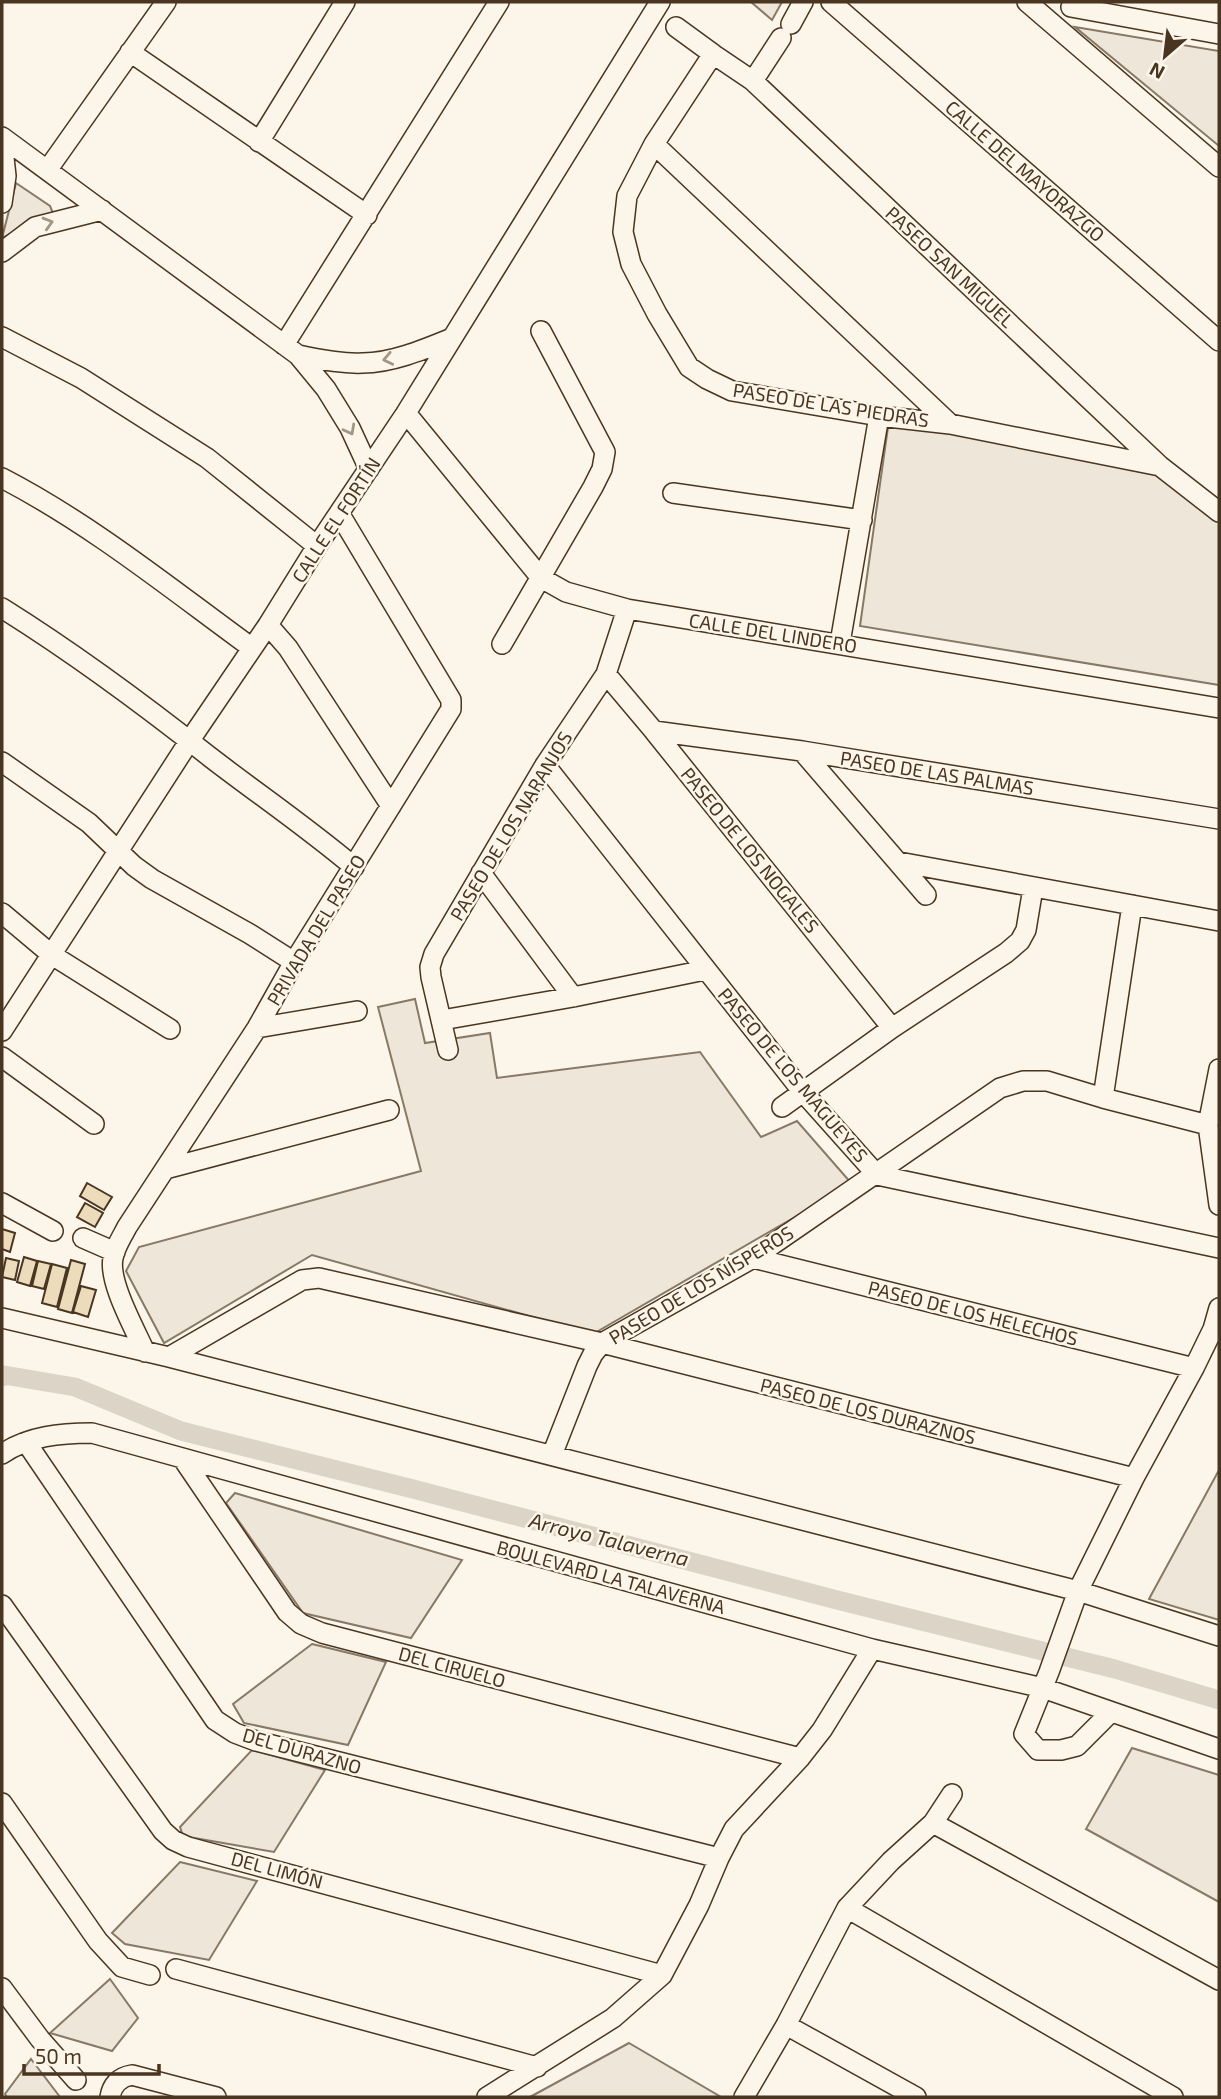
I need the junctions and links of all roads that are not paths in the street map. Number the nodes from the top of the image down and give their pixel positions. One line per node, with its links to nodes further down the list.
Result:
1 (166, 2): 11 (street)
2 (345, 2): 15 (street)
3 (499, 2): 21 (street)
4 (660, 2): 25 (street, CALLE EL FORTÍN)
5 (803, 2): 13 (street)
6 (831, 2): 26 (street, CALLE DEL MAYORAZGO)
7 (1027, 2): 17 (street)
8 (1071, 7): 10 (street)
9 (677, 27): 12 (street, PASEO SAN MIGUEL)
10 (1219, 34)
11 (130, 52): 15 (street); 18 (street)
12 (713, 54): 13 (street, PASEO SAN MIGUEL); 16 (street, PASEO DE LAS PIEDRAS)
13 (753, 81): 31 (street, PASEO SAN MIGUEL)
14 (2, 138): 18 (street); 19 (street)
15 (259, 142): 21 (street)
16 (654, 144): 29 (street, PASEO DE LAS PIEDRAS); 30 (street)
17 (1219, 167)
18 (48, 169): 20 (street)
19 (2, 203)
20 (102, 210): 22 (street, one-way to 20); 27 (street)
21 (367, 215): 27 (street)
22 (2, 252)
23 (541, 331): 39 (street)
24 (2, 337): 38 (street)
25 (452, 338): 27 (street, one-way to 27); 28 (street, CALLE EL FORTÍN)
26 (1219, 341)
27 (291, 350): 32 (street, one-way to 32)
28 (406, 413): 32 (street, CALLE EL FORTÍN); 39 (street, CALLE DEL LINDERO)
29 (879, 416): 30 (street, PASEO DE LAS PIEDRAS); 37 (street)
30 (950, 424): 31 (street, PASEO DE LAS PIEDRAS)
31 (1160, 466): 35 (street, PASEO SAN MIGUEL)
32 (369, 469): 36 (street, CALLE EL FORTÍN)
33 (2, 478): 45 (street)
34 (673, 493): 37 (street)
35 (1219, 512)
36 (339, 513): 38 (street, CALLE EL FORTÍN); 53 (street, PRIVADA DEL PASEO)
37 (862, 520): 43 (street)
38 (317, 546): 42 (street, CALLE EL FORTÍN)
39 (541, 578): 41 (street, CALLE DEL LINDERO); 44 (street)
40 (2, 608): 49 (street)
41 (627, 609): 43 (street, CALLE DEL LINDERO); 46 (street, PASEO DE LOS NARANJOS)
42 (268, 625): 45 (street, CALLE EL FORTÍN); 53 (street)
43 (840, 643): 47 (street, CALLE DEL LINDERO)
44 (502, 644)
45 (252, 648): 49 (street, CALLE EL FORTÍN)
46 (606, 674): 48 (street, PASEO DE LOS NOGALES); 52 (street, PASEO DE LOS NARANJOS)
47 (1219, 708)
48 (654, 730): 50 (street, PASEO DE LAS PALMAS); 71 (street, PASEO DE LOS NOGALES)
49 (190, 740): 55 (street, CALLE EL FORTÍN); 57 (street)
50 (802, 751): 54 (street, PASEO DE LAS PALMAS); 56 (street)
51 (2, 762): 55 (street)
52 (545, 765): 58 (street, PASEO DE LOS NARANJOS); 66 (street, PASEO DE LOS MAGUEYES)
53 (391, 806): 57 (street, PRIVADA DEL PASEO)
54 (1219, 819)
55 (119, 850): 64 (street, CALLE EL FORTÍN); 65 (street)
56 (899, 862): 59 (street); 60 (street)
57 (354, 867): 65 (street, PRIVADA DEL PASEO)
58 (481, 873): 67 (street); 69 (street, PASEO DE LOS NARANJOS)
59 (1033, 888): 61 (street); 71 (street)
60 (926, 895)
61 (1132, 905): 63 (street); 78 (street)
62 (2, 913): 64 (street)
63 (1219, 921)
64 (52, 955): 72 (street); 73 (street, CALLE EL FORTÍN)
65 (294, 962): 70 (street, PRIVADA DEL PASEO)
66 (705, 970): 67 (street); 77 (street, PASEO DE LOS MAGUEYES)
67 (573, 997): 69 (street)
68 (357, 1011): 70 (street)
69 (442, 1020): 74 (street, PASEO DE LOS NARANJOS)
70 (257, 1028): 83 (street, PRIVADA DEL PASEO)
71 (892, 1028): 77 (street)
72 (170, 1029)
73 (2, 1031)
74 (448, 1050)
75 (2, 1057): 81 (street)
76 (1219, 1069): 82 (street)
77 (802, 1091): 79 (street); 84 (street, PASEO DE LOS MAGUEYES)
78 (1103, 1098): 82 (street, PASEO DE LOS NÍSPEROS); 84 (street, PASEO DE LOS NÍSPEROS)
79 (782, 1107)
80 (389, 1110): 83 (street)
81 (94, 1124)
82 (1208, 1125): 86 (street)
83 (165, 1169): 90 (street, PRIVADA DEL PASEO)
84 (877, 1175): 89 (street, PASEO DE LOS MAGUEYES); 91 (street, PASEO DE LOS NÍSPEROS)
85 (2, 1203): 87 (street)
86 (1219, 1205)
87 (52, 1231)
88 (83, 1238): 90 (street)
89 (1219, 1248)
90 (115, 1252): 95 (street)
91 (753, 1258): 94 (street, PASEO DE LOS NÍSPEROS); 97 (street, PASEO DE LOS HELECHOS)
92 (1219, 1308): 97 (street)
93 (2, 1318): 95 (street)
94 (602, 1343): 96 (street, PASEO DE LOS DURAZNOS); 100 (street, PASEO DE LOS NÍSPEROS); 102 (street, PASEO DE LOS DURAZNOS)
95 (145, 1352): 96 (street)
96 (169, 1357): 100 (street)
97 (1194, 1368): 102 (street)
98 (26, 1442): 99 (street, BOULEVARD LA TALAVERNA); 101 (street, BOULEVARD LA TALAVERNA); 114 (street, DEL DURAZNO)
99 (2, 1454)
100 (552, 1455): 103 (street)
101 (183, 1459): 106 (street, BOULEVARD LA TALAVERNA); 110 (street, DEL CIRUELO)
102 (1135, 1478): 103 (street)
103 (1078, 1591): 105 (street); 107 (street)
104 (2, 1605): 118 (street, DEL LIMÓN)
105 (1219, 1636)
106 (872, 1649): 107 (street, BOULEVARD LA TALAVERNA); 110 (street)
107 (1046, 1680): 108 (street, BOULEVARD LA TALAVERNA); 108 (street)
108 (1111, 1712): 109 (street, BOULEVARD LA TALAVERNA)
109 (1219, 1749)
110 (800, 1758): 114 (street)
111 (952, 1794): 113 (street)
112 (2, 1803): 117 (street)
113 (933, 1823): 115 (street); 119 (street)
114 (719, 1857): 118 (street)
115 (847, 1908): 121 (street); 129 (street)
116 (176, 1969): 122 (street)
117 (150, 1975)
118 (662, 1975): 122 (street)
119 (1219, 1980)
120 (2, 1988): 123 (street)
121 (786, 2025): 127 (street); 128 (street)
122 (537, 2067): 126 (street)
123 (76, 2080)
124 (113, 2090): 125 (street)
125 (216, 2097)
126 (487, 2097)
127 (744, 2097)
128 (916, 2097)
129 (1173, 2097)

